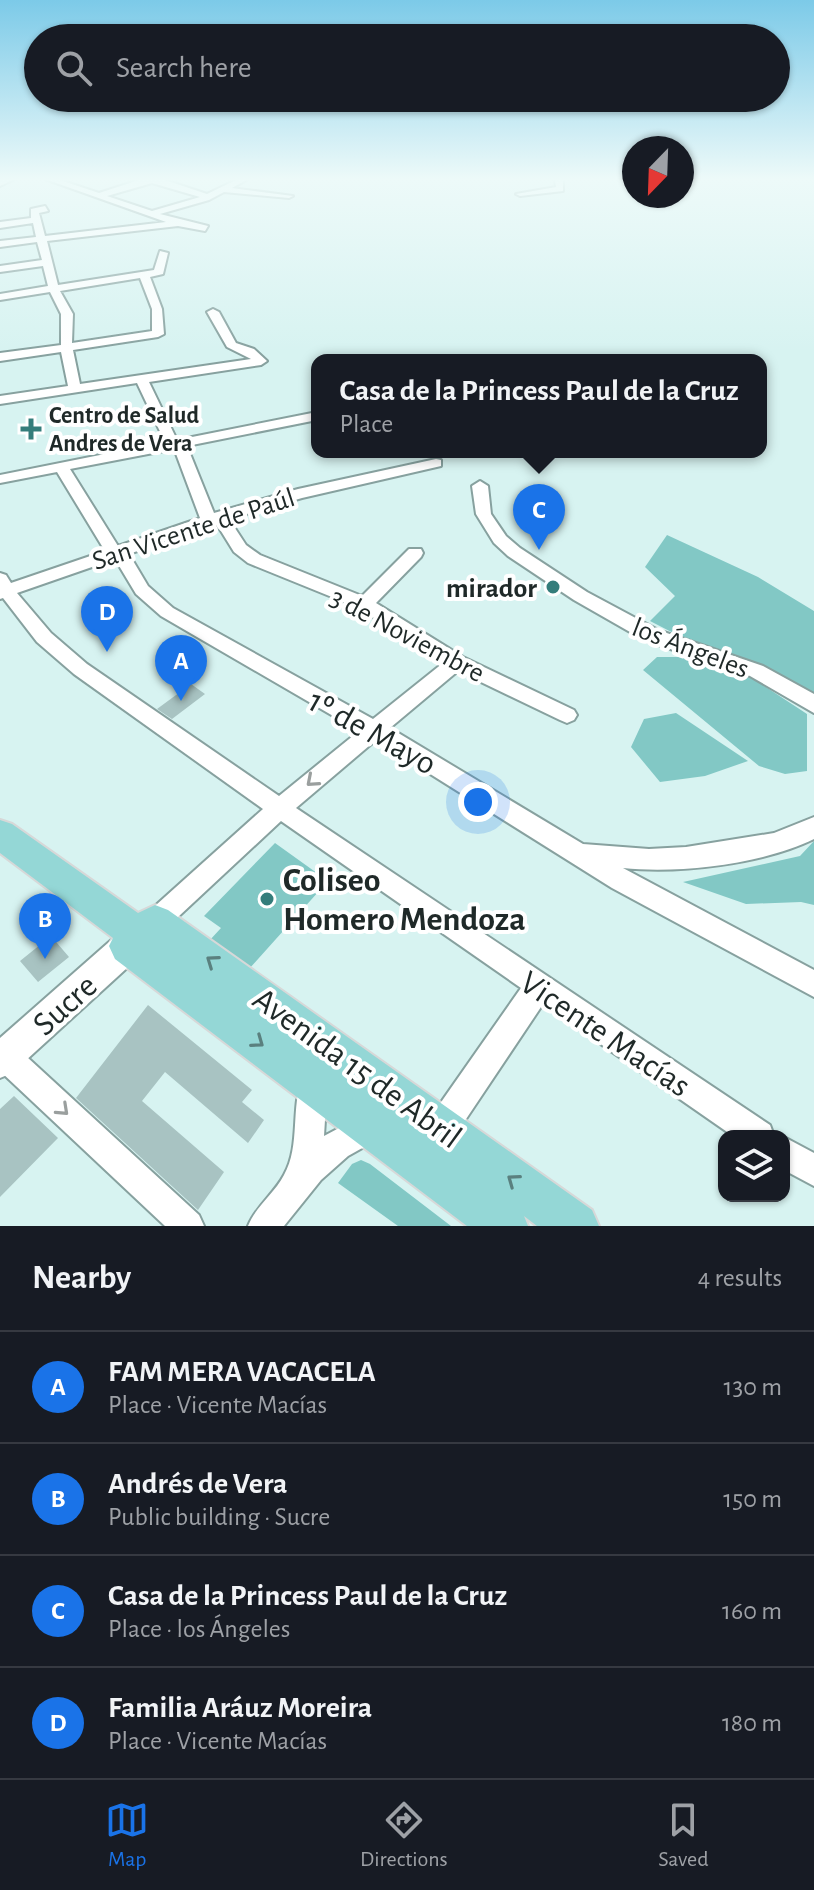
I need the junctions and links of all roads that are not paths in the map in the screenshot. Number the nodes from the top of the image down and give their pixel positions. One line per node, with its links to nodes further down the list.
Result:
1 (66, 236): 2 (street)
2 (42, 239): 3 (street); 5 (street)
3 (0, 244)
4 (163, 253): 7 (street)
5 (48, 262): 6 (street); 8 (street)
6 (0, 269)
7 (144, 275): 8 (street); 11 (street)
8 (54, 289): 9 (street); 11 (street)
9 (0, 297)
10 (213, 312): 13 (street)
11 (65, 348): 12 (street); 14 (street)
12 (0, 357)
13 (141, 379): 14 (street); 17 (street, 3 de Noviembre)
14 (75, 388): 15 (street)
15 (0, 400)
16 (311, 417): 17 (street)
17 (177, 446): 19 (street); 22 (street, 3 de Noviembre)
18 (436, 463): 22 (street, San Vicente de Paúl)
19 (62, 468): 20 (street); 23 (street, 1º de Mayo)
20 (0, 479)
21 (480, 486): 28 (street, los Ángeles)
22 (214, 518): 23 (street, San Vicente de Paúl); 26 (street, 3 de Noviembre)
23 (116, 551): 25 (street, San Vicente de Paúl); 30 (street, 1º de Mayo)
24 (415, 553): 26 (street)
25 (2, 588): 31 (street, Vicente Macías)
26 (365, 604): 27 (street, 3 de Noviembre)
27 (456, 662): 29 (street, 3 de Noviembre); 30 (street)
28 (814, 705)
29 (567, 715)
30 (373, 731): 31 (street, one-way to 31); 34 (street, 1º de Mayo)
31 (280, 808): 35 (street); 37 (street, Vicente Macías)
32 (814, 827): 34 (street)
33 (0, 834): 35 (main road, Avenida 15 de Abril)
34 (575, 852): 36 (street, 1º de Mayo)
35 (141, 934): 38 (main road, Avenida 15 de Abril, one-way to 35); 39 (street, Sucre); 40 (main road, Avenida 15 de Abril, one-way to 40)
36 (814, 984)
37 (538, 987): 42 (street); 43 (street, Vicente Macías)
38 (295, 1020): 40 (street); 42 (main road, Avenida 15 de Abril)
39 (2, 1056): 47 (street, one-way to 47)
40 (313, 1081): 41 (main road, Avenida 15 de Abril); 46 (street)
41 (372, 1126): 42 (street); 46 (street); 49 (main road, Avenida 15 de Abril)
42 (443, 1130): 50 (main road, Avenida 15 de Abril, one-way to 42)
43 (750, 1130)
44 (790, 1156): 45 (street)
45 (814, 1171)
46 (298, 1182): 48 (street)
47 (188, 1226)
48 (264, 1226)
49 (505, 1226)
50 (576, 1226)

